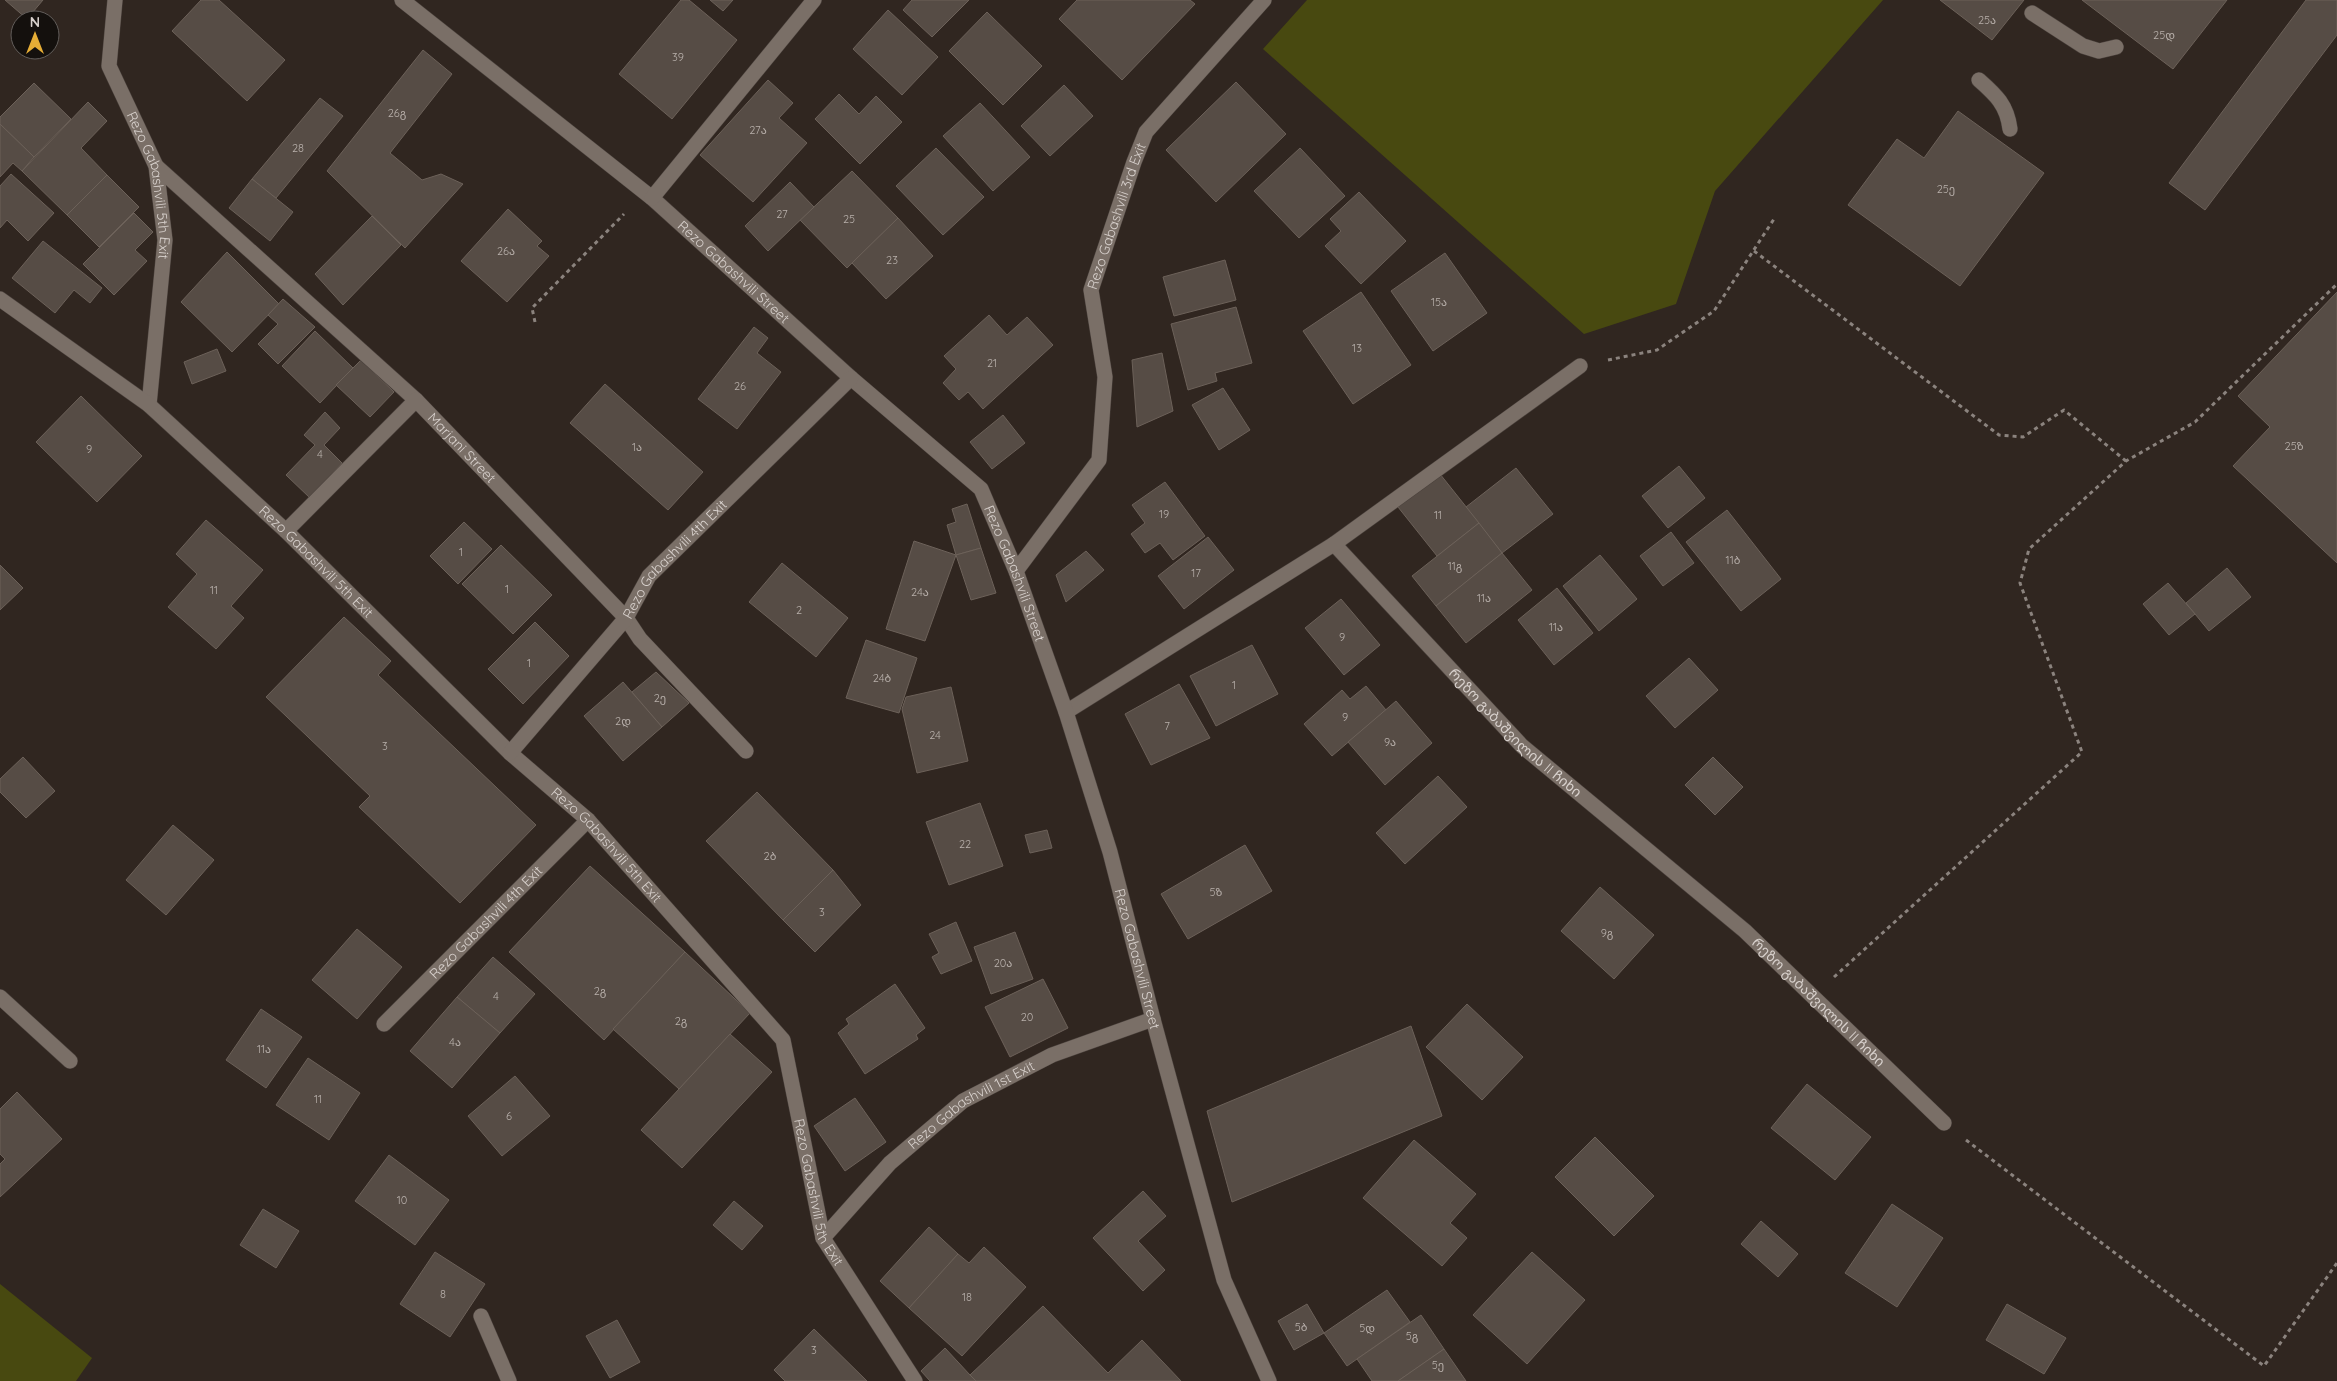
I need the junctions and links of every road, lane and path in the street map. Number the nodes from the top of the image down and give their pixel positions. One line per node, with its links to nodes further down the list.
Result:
1 (115, 0): 9 (street, Rezo Gabashvili 5th Exit)
2 (402, 0): 10 (street, Rezo Gabashvili Street)
3 (814, 0): 10 (street)
4 (1264, 0): 23 (street, Rezo Gabashvili 3rd Exit)
5 (2032, 13): 6 (street)
6 (2116, 46)
7 (1979, 80): 8 (street)
8 (2010, 129)
9 (156, 166): 18 (street, Marjani Street); 19 (street, Rezo Gabashvili 5th Exit)
10 (648, 195): 15 (path); 17 (street, Rezo Gabashvili Street)
11 (1774, 219): 12 (path)
12 (1754, 251): 16 (path); 20 (path)
13 (2337, 284): 20 (path)
14 (0, 299): 19 (street, Rezo Gabashvili 5th Exit)
15 (535, 322)
16 (1580, 366): 22 (street)
17 (851, 378): 23 (street, Rezo Gabashvili Street); 24 (street, Rezo Gabashvili 4th Exit)
18 (416, 400): 21 (street); 24 (street, Marjani Street)
19 (149, 405): 21 (street, Rezo Gabashvili 5th Exit)
20 (2126, 461): 30 (path)
21 (286, 531): 27 (street, Rezo Gabashvili 5th Exit)
22 (1334, 544): 25 (street); 30 (street, რეზო გაბაშვილის II ჩიხი)
23 (1016, 571): 25 (street, Rezo Gabashvili Street)
24 (626, 618): 26 (street, Marjani Street); 27 (street, Rezo Gabashvili 4th Exit)
25 (1066, 712): 31 (street, Rezo Gabashvili Street)
26 (746, 751)
27 (510, 753): 28 (street, Rezo Gabashvili 5th Exit)
28 (588, 820): 32 (street, Rezo Gabashvili 4th Exit); 35 (street, Rezo Gabashvili 5th Exit)
29 (0, 997): 33 (street)
30 (1812, 997): 34 (street, რეზო გაბაშვილის II ჩიხი)
31 (1153, 1020): 35 (street, Rezo Gabashvili 1st Exit); 40 (street, Rezo Gabashvili Street)
32 (384, 1024)
33 (70, 1061)
34 (1944, 1123): 36 (path)
35 (823, 1238): 39 (street, Rezo Gabashvili 5th Exit)
36 (2337, 1263)
37 (481, 1316): 38 (street)
38 (509, 1381)
39 (914, 1381)
40 (1269, 1381)

